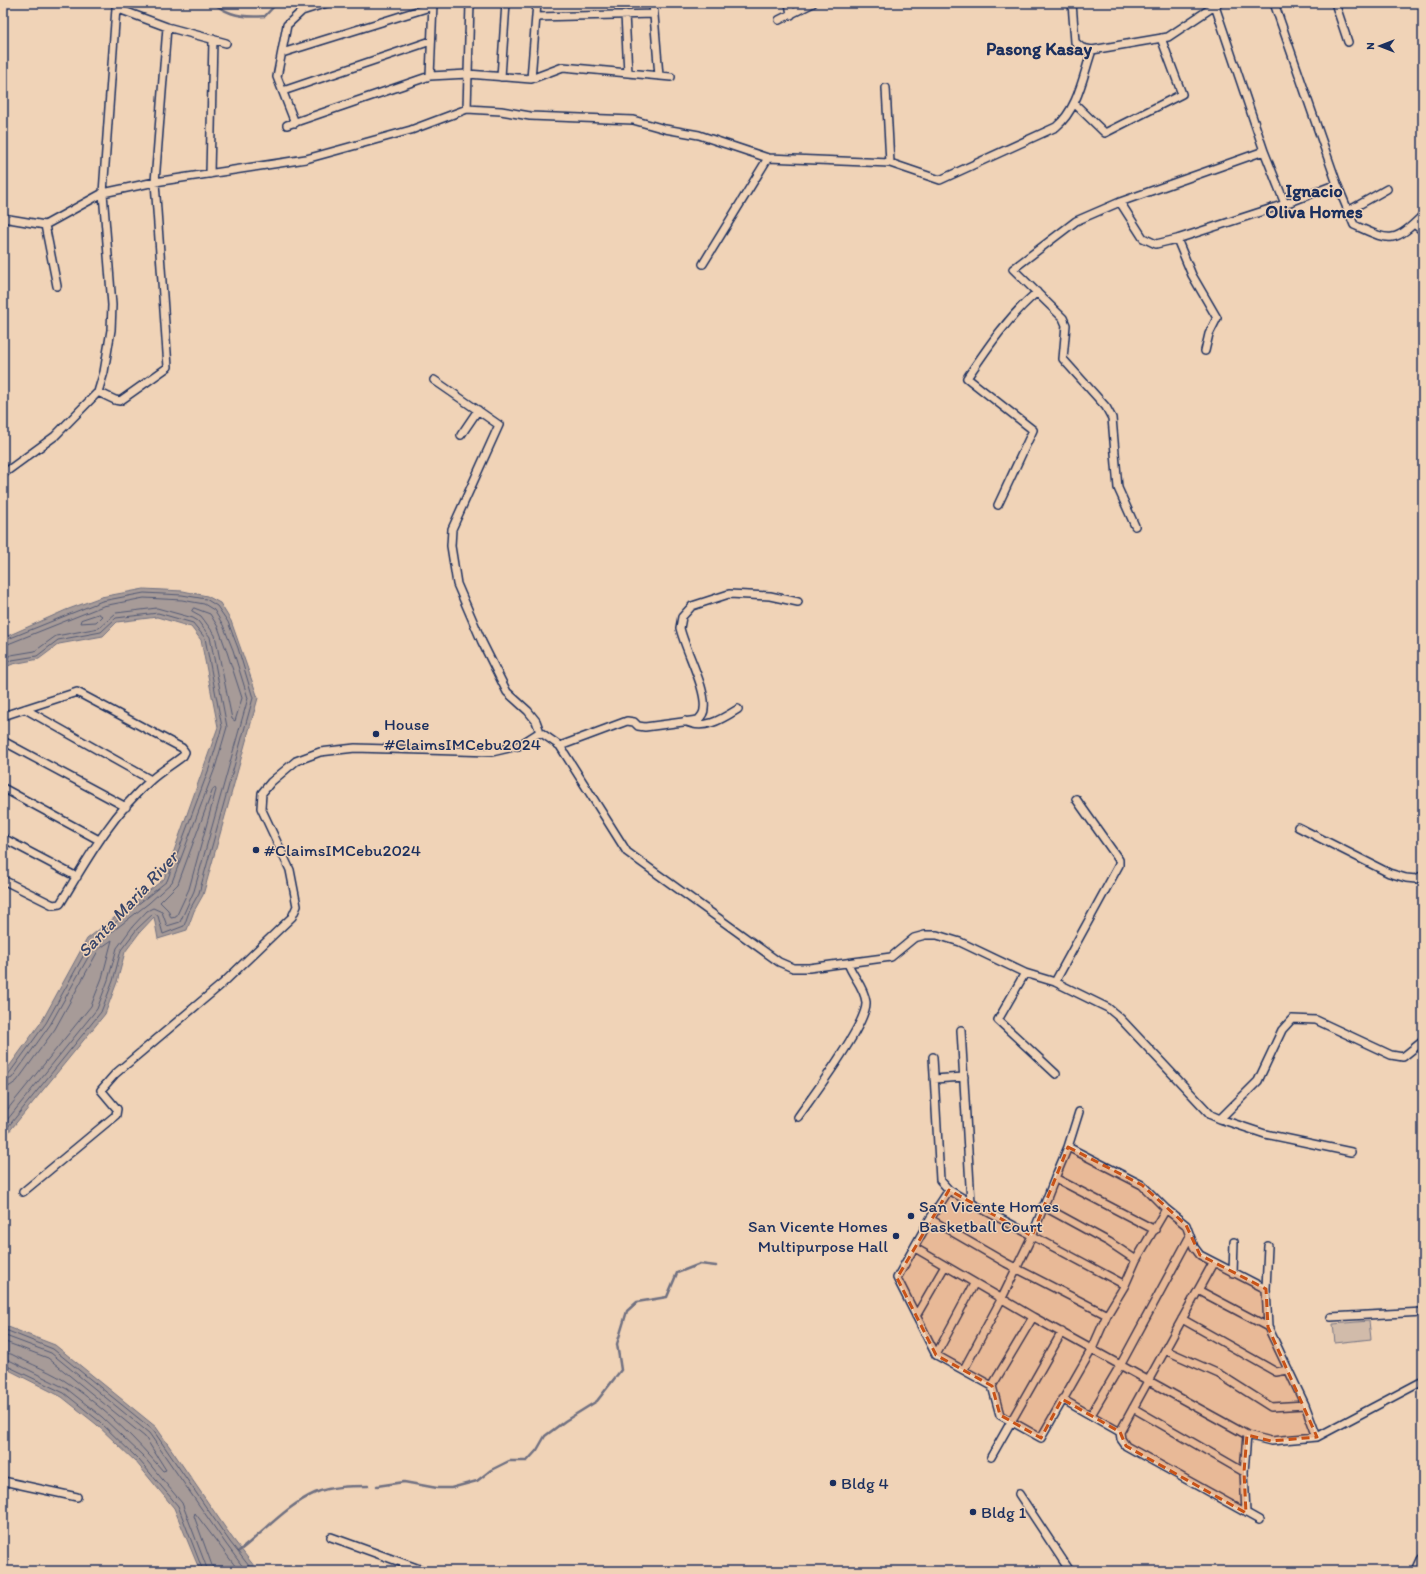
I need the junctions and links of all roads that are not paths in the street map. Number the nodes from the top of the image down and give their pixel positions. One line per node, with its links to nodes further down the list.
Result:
1 (327, 3): 25 (street)
2 (470, 3): 27 (street)
3 (506, 3): 30 (street)
4 (537, 3): 16 (street)
5 (653, 3): 14 (street)
6 (789, 3): 15 (street)
7 (813, 3): 15 (street)
8 (1072, 3): 24 (street)
9 (1274, 3): 44 (street)
10 (1335, 3): 22 (street)
11 (433, 4): 21 (street); 25 (street)
12 (1217, 4): 19 (street); 39 (street)
13 (625, 14): 14 (street); 16 (street); 26 (street)
14 (654, 14): 29 (street)
15 (791, 15): 17 (street)
16 (536, 17): 32 (street)
17 (779, 20)
18 (167, 27): 20 (street); 43 (street); 46 (street)
19 (1161, 38): 24 (street); 35 (street)
20 (213, 40): 23 (street); 42 (street)
21 (431, 41): 28 (street); 34 (street)
22 (1348, 42)
23 (226, 43)
24 (1092, 50): 35 (street)
25 (282, 53): 34 (street)
26 (628, 73): 29 (street); 32 (street)
27 (468, 74): 28 (street); 30 (street); 36 (street)
28 (430, 76): 37 (street)
29 (659, 76): 31 (street)
30 (501, 77): 32 (street)
31 (671, 77)
32 (532, 79)
33 (886, 88): 41 (street)
34 (283, 91): 37 (street)
35 (1074, 103): 41 (street)
36 (467, 109): 40 (street); 42 (street)
37 (295, 123): 38 (street)
38 (287, 125)
39 (1264, 151): 47 (street); 48 (street)
40 (768, 158): 41 (street); 56 (street)
41 (890, 163)
42 (210, 174): 43 (street)
43 (155, 182): 46 (street); 61 (street)
44 (1337, 184): 48 (street); 49 (street)
45 (1387, 189): 49 (street)
46 (103, 193): 53 (street); 61 (street)
47 (1120, 202): 55 (street); 58 (street)
48 (1285, 204): 55 (street)
49 (1348, 211): 52 (street)
50 (1423, 215): 52 (street)
51 (3, 218): 53 (street)
52 (1414, 224): 54 (street)
53 (45, 225): 57 (street)
54 (1423, 231)
55 (1177, 239): 59 (street)
56 (703, 264)
57 (57, 286)
58 (1037, 292): 65 (street); 66 (street)
59 (1205, 351)
60 (434, 380): 62 (street)
61 (98, 392): 64 (street)
62 (478, 410): 63 (street); 72 (street)
63 (461, 435)
64 (3, 474)
65 (998, 505)
66 (1135, 526)
67 (798, 602): 71 (street)
68 (25, 709): 70 (street); 75 (street); 75 (street)
69 (738, 709): 71 (street)
70 (3, 716)
71 (685, 721): 74 (street)
72 (540, 732): 74 (street); 101 (street)
73 (3, 741): 78 (street)
74 (560, 746): 85 (street)
75 (151, 780): 78 (street)
76 (3, 788): 81 (street)
77 (1076, 799): 87 (street)
78 (126, 807): 81 (street)
79 (1298, 827): 82 (street)
80 (3, 838): 83 (street)
81 (99, 840): 83 (street)
82 (1423, 875)
83 (77, 877): 84 (street)
84 (3, 880)
85 (848, 963): 86 (street); 95 (street)
86 (1025, 973): 87 (street); 91 (street)
87 (1055, 982): 96 (street)
88 (961, 1030): 92 (street)
89 (1423, 1041): 96 (street)
90 (932, 1057): 93 (street)
91 (1056, 1074)
92 (964, 1077): 93 (street); 102 (street)
93 (934, 1079): 100 (street)
94 (1079, 1112): 97 (street)
95 (798, 1117)
96 (1220, 1120): 98 (street)
97 (1068, 1147): 99 (street); 104 (street)
98 (1351, 1152)
99 (1055, 1178): 103 (street); 106 (street)
100 (949, 1190): 102 (street); 105 (street)
101 (23, 1192)
102 (971, 1203): 107 (street)
103 (1043, 1206): 107 (street); 112 (street)
104 (1166, 1209): 106 (street); 108 (street)
105 (930, 1219): 111 (street); 115 (street)
106 (1155, 1230): 112 (street)
107 (1032, 1236): 115 (street); 118 (street)
108 (1189, 1238): 113 (street); 133 (street)
109 (1234, 1242): 116 (street)
110 (1268, 1246): 119 (street)
111 (915, 1248): 114 (street); 124 (street)
112 (1136, 1260): 118 (street)
113 (1213, 1263): 116 (street); 120 (street)
114 (945, 1266): 117 (street); 124 (street)
115 (1017, 1267): 121 (street); 123 (street)
116 (1233, 1273): 119 (street)
117 (974, 1284): 121 (street); 132 (street)
118 (1125, 1285): 123 (street)
119 (1266, 1289): 128 (street)
120 (1198, 1290): 127 (street); 128 (street)
121 (1002, 1298): 125 (street); 134 (street)
122 (1423, 1312): 126 (street)
123 (1107, 1315): 130 (street)
124 (916, 1316): 132 (street)
125 (1033, 1317): 129 (street); 138 (street)
126 (1331, 1317)
127 (1182, 1319): 131 (street); 135 (street)
128 (1268, 1327): 135 (street)
129 (1062, 1332): 130 (street); 143 (street)
130 (1092, 1349): 133 (street); 139 (street)
131 (1165, 1350): 136 (street); 140 (street)
132 (936, 1355): 134 (street)
133 (1122, 1364): 136 (street); 142 (street)
134 (964, 1370): 138 (street)
135 (1288, 1370): 140 (street)
136 (1149, 1380): 141 (street); 145 (street)
137 (1423, 1381): 146 (street)
138 (992, 1386): 143 (street)
139 (1062, 1399): 142 (street); 143 (street)
140 (1305, 1405): 146 (street)
141 (1133, 1408): 144 (street); 148 (street)
142 (1091, 1415): 144 (street)
143 (1011, 1421): 147 (street)
144 (1120, 1432): 152 (street)
145 (1247, 1434): 146 (street); 148 (street)
146 (1317, 1437)
147 (992, 1457)
148 (1244, 1472): 152 (street)
149 (3, 1482): 151 (street)
150 (1019, 1494): 157 (street)
151 (77, 1497)
152 (1246, 1513): 153 (street)
153 (1259, 1520)
154 (331, 1537): 156 (street)
155 (1423, 1560): 158 (main road)
156 (424, 1571)
157 (1067, 1571)
158 (1418, 1571)

